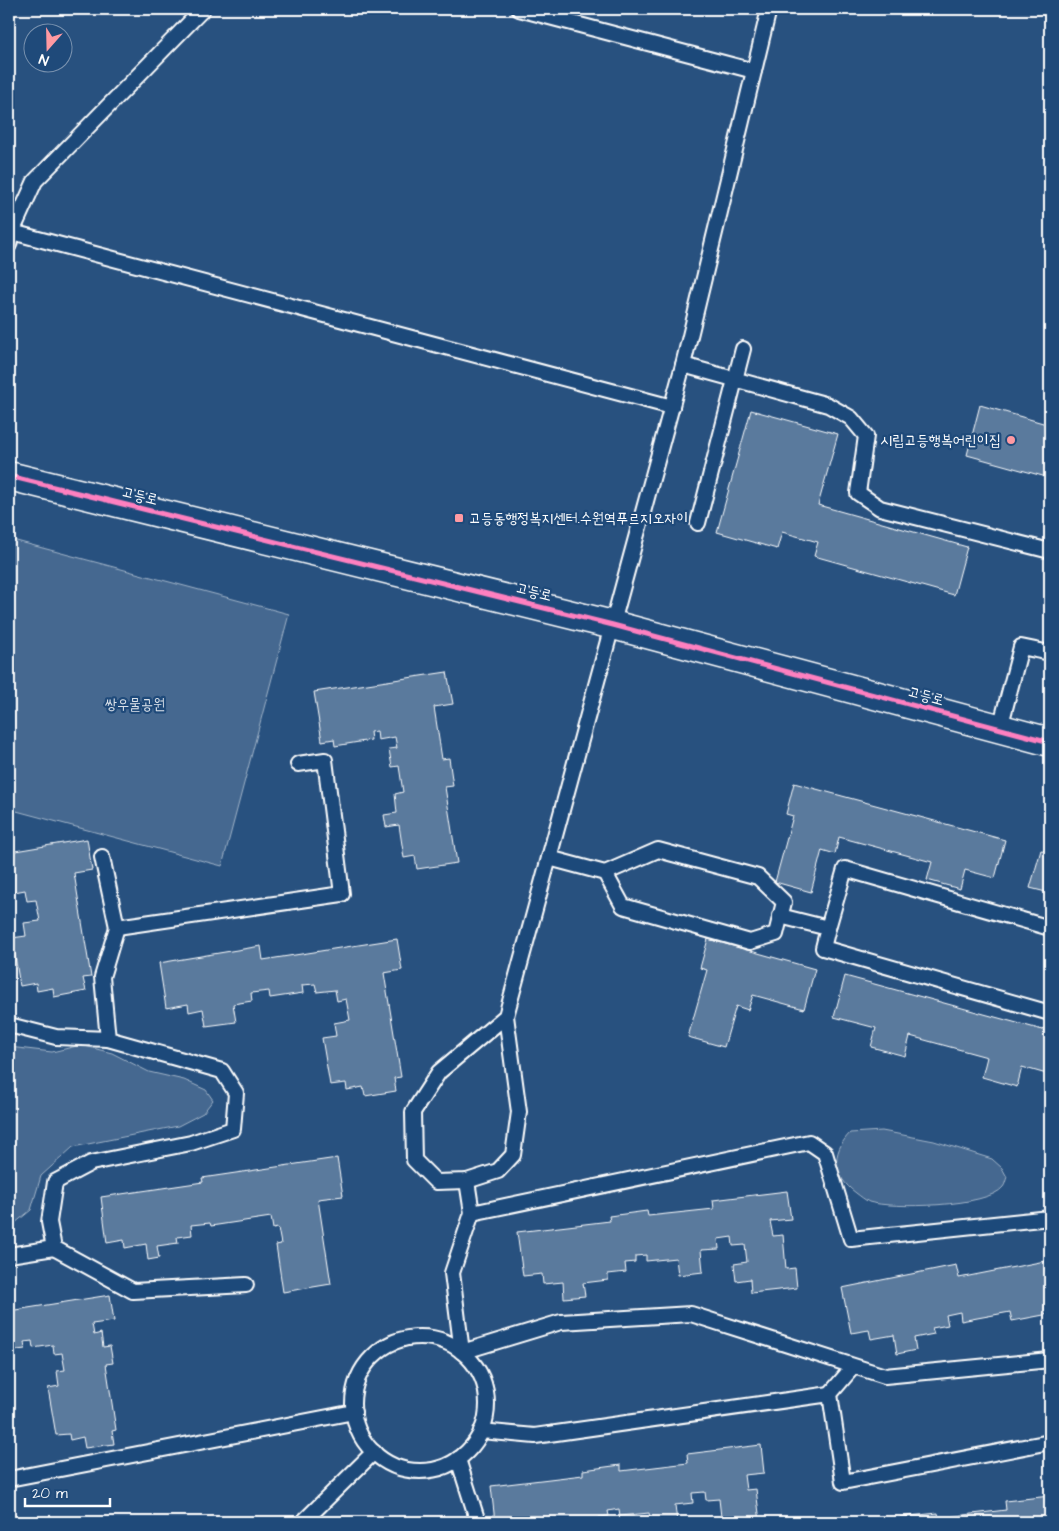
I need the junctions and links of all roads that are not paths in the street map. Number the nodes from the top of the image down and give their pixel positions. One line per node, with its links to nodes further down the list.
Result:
1 (203, 9): 5 (lane)
2 (519, 9): 4 (lane)
3 (770, 9): 4 (lane)
4 (754, 71): 7 (lane)
5 (11, 238): 9 (lane)
6 (743, 349): 8 (lane)
7 (683, 365): 8 (lane); 9 (lane)
8 (736, 380): 11 (lane); 12 (lane)
9 (672, 407): 13 (lane)
10 (9, 476): 13 (street, 고등로)
11 (698, 524)
12 (1050, 551)
13 (613, 625): 15 (street, 고등로); 19 (lane)
14 (1050, 653): 15 (lane)
15 (1000, 728): 16 (street, 고등로)
16 (1050, 742)
17 (298, 764): 22 (lane)
18 (102, 857): 22 (lane)
19 (549, 858): 20 (lane); 26 (lane)
20 (605, 873): 21 (lane); 21 (lane)
21 (780, 916): 23 (lane)
22 (117, 927): 28 (lane)
23 (828, 928): 24 (lane); 25 (lane)
24 (1050, 928)
25 (1050, 1013)
26 (506, 1016): 29 (lane); 29 (lane)
27 (9, 1025): 28 (lane)
28 (108, 1039): 32 (lane)
29 (467, 1180): 30 (lane)
30 (472, 1213): 31 (lane); 35 (lane)
31 (1050, 1218)
32 (54, 1248): 33 (lane); 34 (lane)
33 (9, 1255)
34 (246, 1286)
35 (462, 1352): 37 (lane); 39 (lane); 40 (lane)
36 (1050, 1360): 37 (lane)
37 (853, 1367): 38 (lane)
38 (830, 1394): 40 (lane); 41 (lane)
39 (354, 1412): 42 (lane); 44 (lane)
40 (481, 1431): 43 (lane)
41 (1050, 1442)
42 (374, 1452): 43 (lane); 45 (lane)
43 (458, 1458): 46 (lane)
44 (9, 1479)
45 (303, 1522)
46 (478, 1522)

